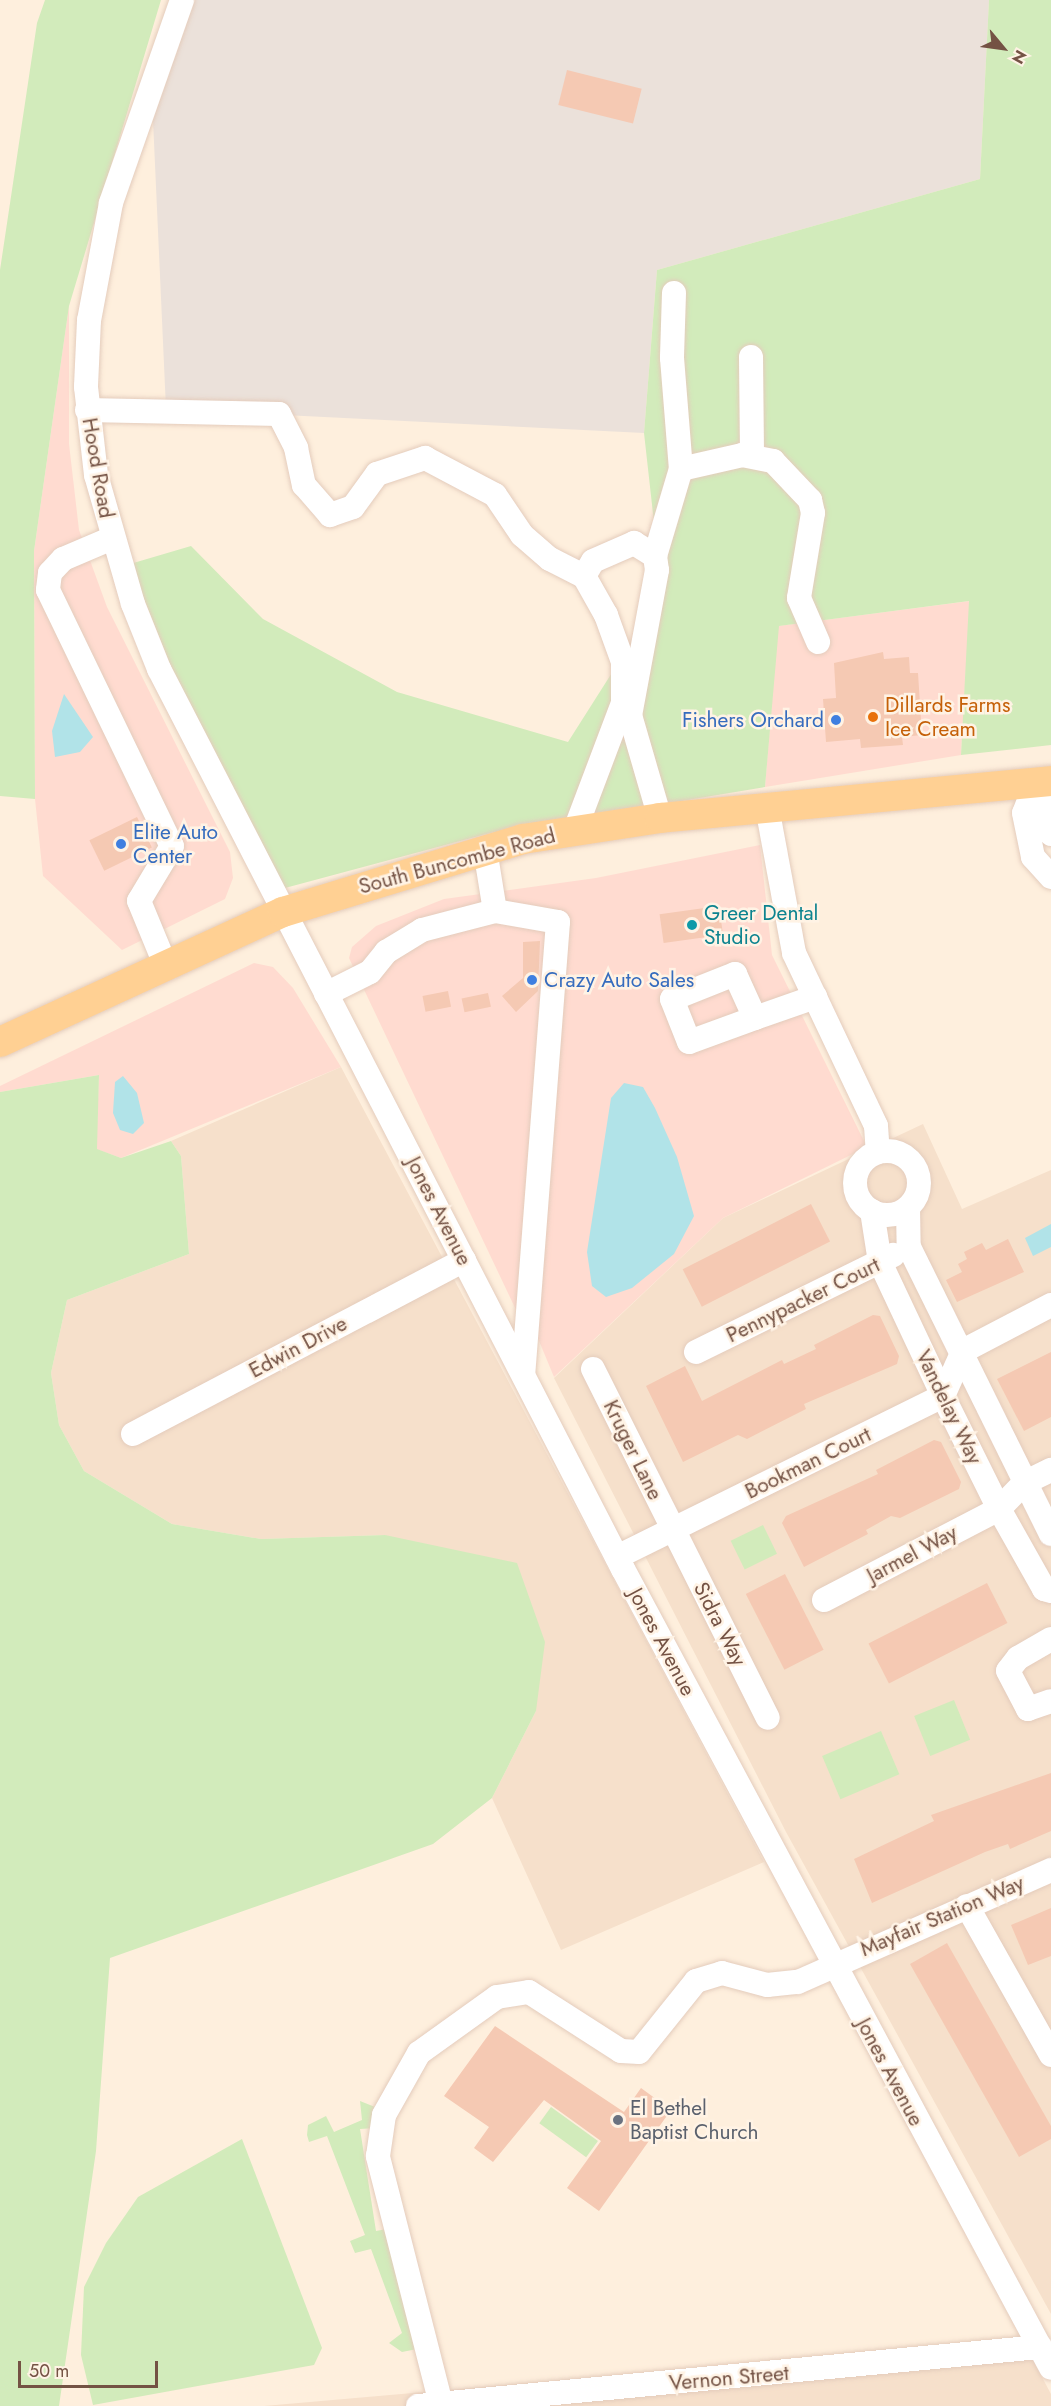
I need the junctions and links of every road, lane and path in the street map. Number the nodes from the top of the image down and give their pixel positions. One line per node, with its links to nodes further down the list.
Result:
1 (182, 0): 4 (street, Hood Road)
2 (674, 293): 6 (street)
3 (752, 357): 5 (street)
4 (87, 410): 7 (street, Hood Road); 9 (street)
5 (752, 455): 6 (street); 10 (street)
6 (681, 469): 8 (street)
7 (110, 539): 20 (street, Hood Road); 21 (street)
8 (655, 556): 9 (street); 11 (street)
9 (584, 576): 11 (street)
10 (818, 642)
11 (627, 703): 14 (street); 15 (street)
12 (1043, 782): 13 (main road, South Buncombe Road); 16 (street); 18 (street)
13 (767, 807): 14 (main road, South Buncombe Road); 23 (street)
14 (660, 818): 15 (main road, South Buncombe Road)
15 (575, 830): 17 (main road, South Buncombe Road)
16 (1051, 834)
17 (485, 849): 19 (street); 20 (main road, South Buncombe Road)
18 (1051, 877)
19 (495, 911): 22 (street); 36 (street)
20 (283, 912): 21 (main road, South Buncombe Road); 22 (street, Jones Avenue)
21 (165, 964): 25 (main road, South Buncombe Road)
22 (326, 994): 30 (street, Jones Avenue)
23 (815, 997): 24 (street); 26 (street)
24 (755, 1018)
25 (0, 1042)
26 (878, 1152): 27 (street); 28 (street)
27 (908, 1208): 28 (street); 29 (street, Vandelay Way)
28 (872, 1211): 31 (street, Vandelay Way)
29 (909, 1247): 31 (street, Pennypacker Court); 33 (street, Vandelay Way)
30 (464, 1260): 36 (street, Jones Avenue); 38 (street, Edwin Drive)
31 (880, 1262): 34 (street, Pennypacker Court); 37 (street, Vandelay Way)
32 (1051, 1305): 33 (street)
33 (963, 1351): 37 (street); 40 (street, Vandelay Way)
34 (696, 1352)
35 (593, 1369): 42 (street, Kruger Lane)
36 (523, 1374): 44 (street, Jones Avenue)
37 (943, 1396): 41 (street, Vandelay Way); 42 (street, Bookman Court)
38 (133, 1434)
39 (1051, 1470): 40 (street)
40 (1024, 1483): 41 (street, Jarmel Way); 43 (street, Vandelay Way)
41 (999, 1509): 45 (street, Vandelay Way); 46 (street, Jarmel Way)
42 (673, 1530): 44 (street, Bookman Court); 49 (street, Sidra Way)
43 (1051, 1534)
44 (617, 1557): 52 (street, Jones Avenue)
45 (1051, 1591)
46 (825, 1600)
47 (1051, 1639): 48 (street)
48 (1051, 1701)
49 (768, 1718)
50 (1051, 1870): 51 (street, Mayfair Station Way)
51 (967, 1906): 52 (street, Mayfair Station Way); 53 (street)
52 (832, 1963): 54 (street, Jones Avenue); 55 (street, Mayfair Station Way)
53 (1051, 2055)
54 (1045, 2357): 55 (street, Vernon Street)
55 (429, 2405)

